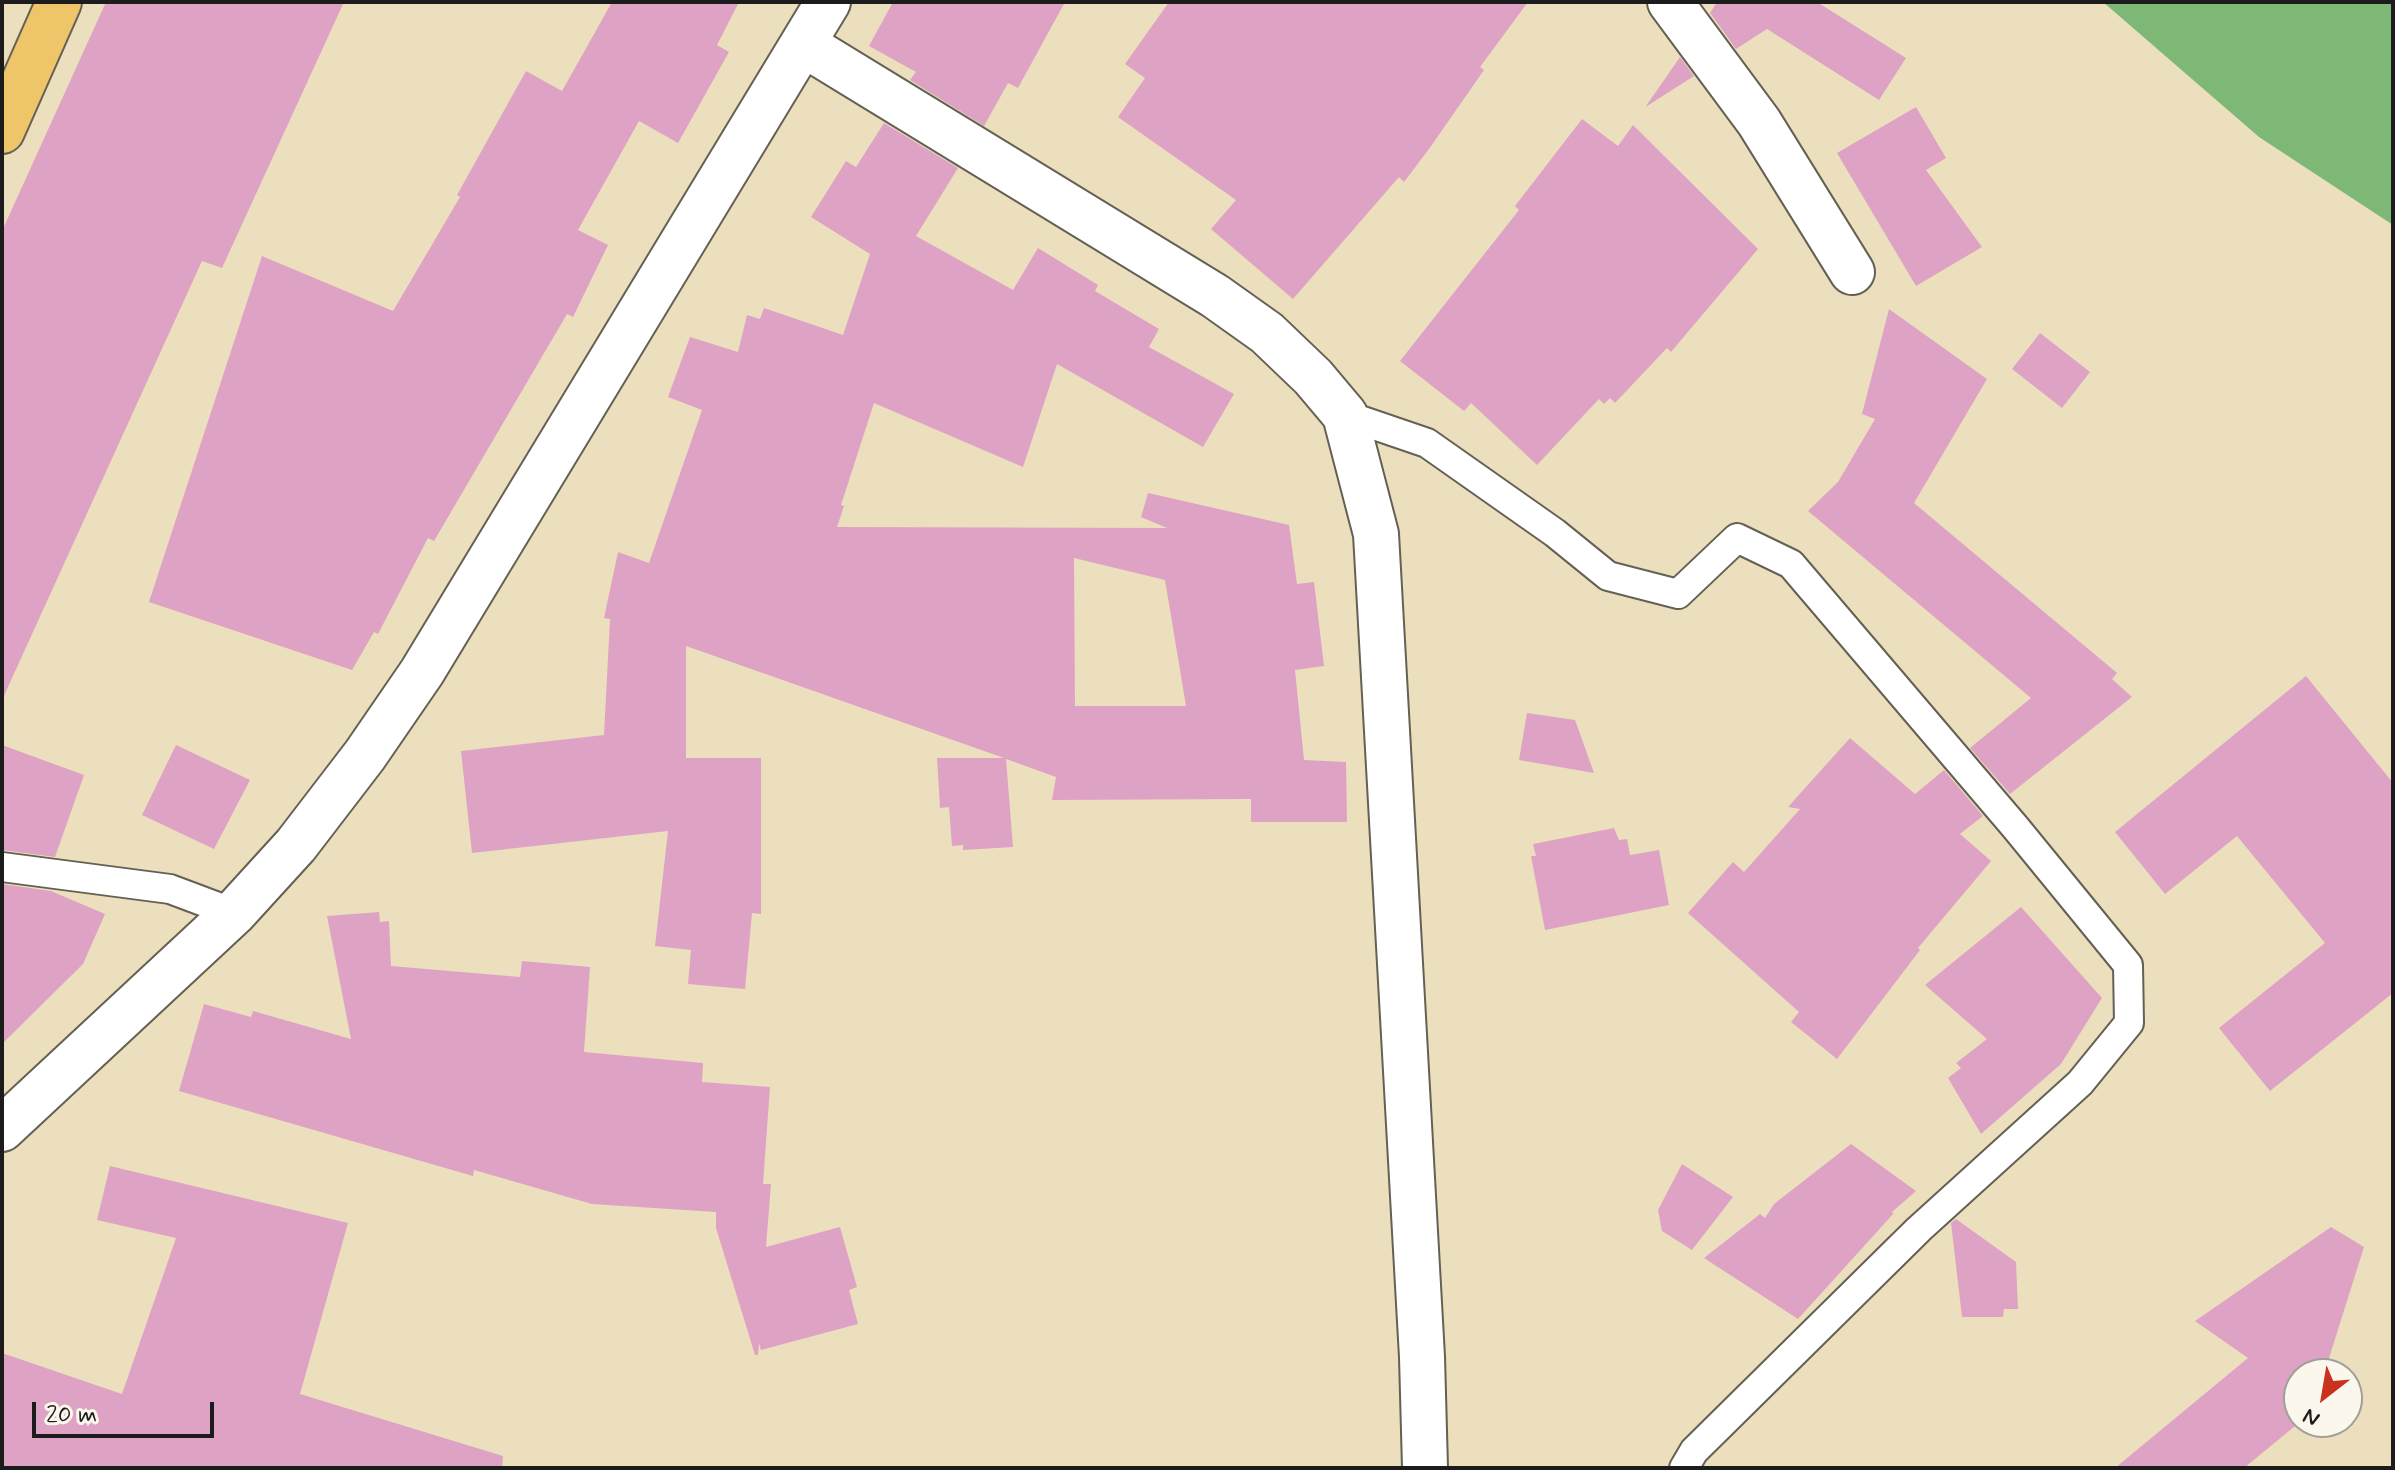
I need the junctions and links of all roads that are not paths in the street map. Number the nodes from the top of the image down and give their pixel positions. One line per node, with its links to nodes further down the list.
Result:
1 (59, 2): 5 (main road)
2 (828, 2): 4 (street)
3 (1670, 2): 6 (street)
4 (803, 44): 7 (street); 9 (street)
5 (2, 131)
6 (1852, 272)
7 (1345, 415): 11 (street); 12 (lane)
8 (2, 867): 9 (lane)
9 (234, 913): 10 (street)
10 (2, 1129)
11 (1425, 1468)
12 (1684, 1468)

